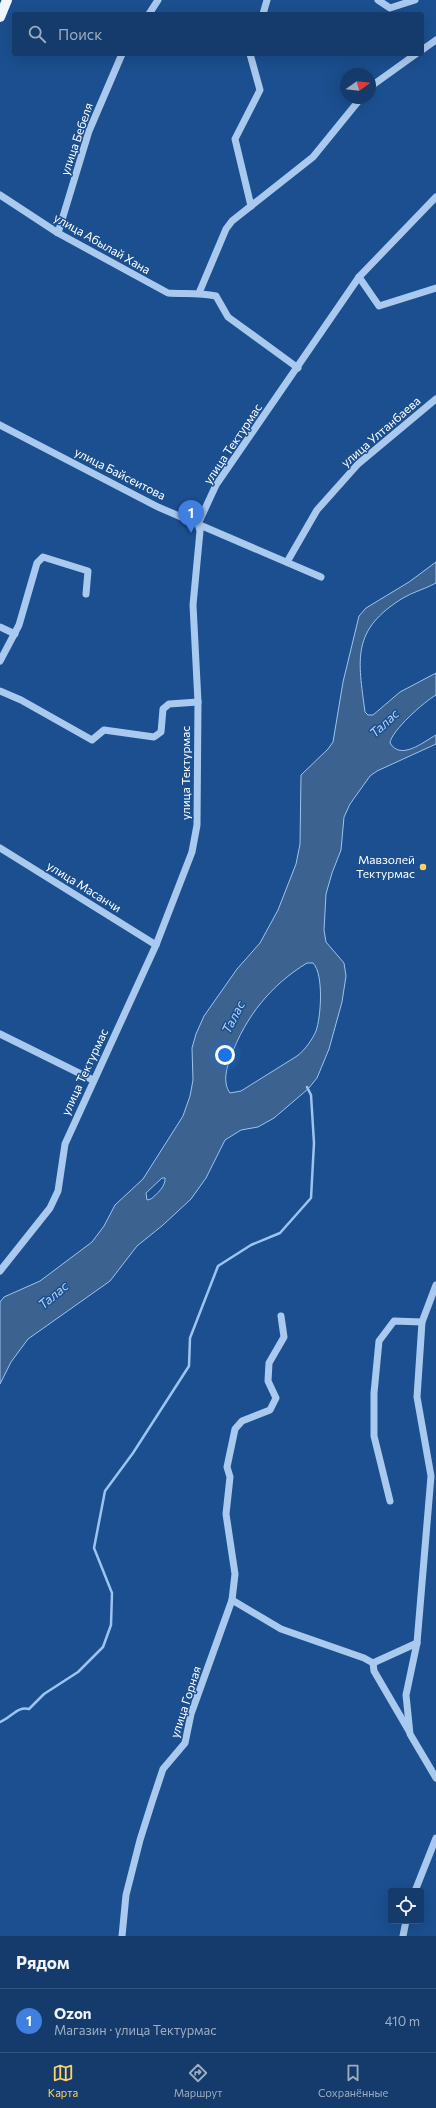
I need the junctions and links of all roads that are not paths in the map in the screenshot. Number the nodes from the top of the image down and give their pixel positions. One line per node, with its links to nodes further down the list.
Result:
1 (7, 0): 8 (main road)
2 (158, 0): 6 (street)
3 (267, 0): 7 (street)
4 (378, 0): 5 (street)
5 (415, 0)
6 (150, 12)
7 (264, 12)
8 (0, 16)
9 (436, 40): 10 (street)
10 (424, 49)
11 (121, 56): 19 (street, улица Бебеля)
12 (251, 56): 18 (street)
13 (413, 56): 14 (street)
14 (376, 83)
15 (356, 104): 18 (street)
16 (0, 195): 19 (street, улица Абылай Хана)
17 (436, 197): 20 (street, улица Тектурмас)
18 (252, 206): 22 (street)
19 (58, 233): 22 (street, улица Абылай Хана)
20 (359, 277): 21 (street); 23 (street, улица Тектурмас)
21 (436, 288)
22 (199, 293): 23 (street, улица Абылай Хана)
23 (298, 368): 26 (street, улица Тектурмас)
24 (436, 399): 27 (street, улица Ултанбаева)
25 (0, 425): 26 (street, улица Байсеитова)
26 (198, 524): 27 (street, улица Байсеитова); 34 (street, улица Тектурмас)
27 (288, 562): 28 (street, улица Байсеитова)
28 (321, 577)
29 (86, 594): 31 (street)
30 (0, 626): 31 (street)
31 (15, 634): 32 (street)
32 (0, 661)
33 (0, 691): 34 (street)
34 (198, 702): 36 (street, улица Тектурмас)
35 (0, 848): 36 (street, улица Масанчи)
36 (156, 945): 38 (street, улица Тектурмас)
37 (0, 1034): 38 (street)
38 (93, 1080): 39 (street, улица Тектурмас)
39 (0, 1271)
40 (436, 1285): 42 (street)
41 (281, 1316): 44 (street, улица Горная)
42 (422, 1322): 43 (street); 45 (street)
43 (390, 1501)
44 (232, 1600): 46 (street); 52 (street, улица Горная)
45 (417, 1643): 46 (street); 47 (street)
46 (373, 1663): 47 (street)
47 (410, 1734): 48 (street)
48 (436, 1778)
49 (436, 1838): 50 (street)
50 (416, 1888)
51 (405, 1924): 53 (street)
52 (122, 1936)
53 (403, 1936)

